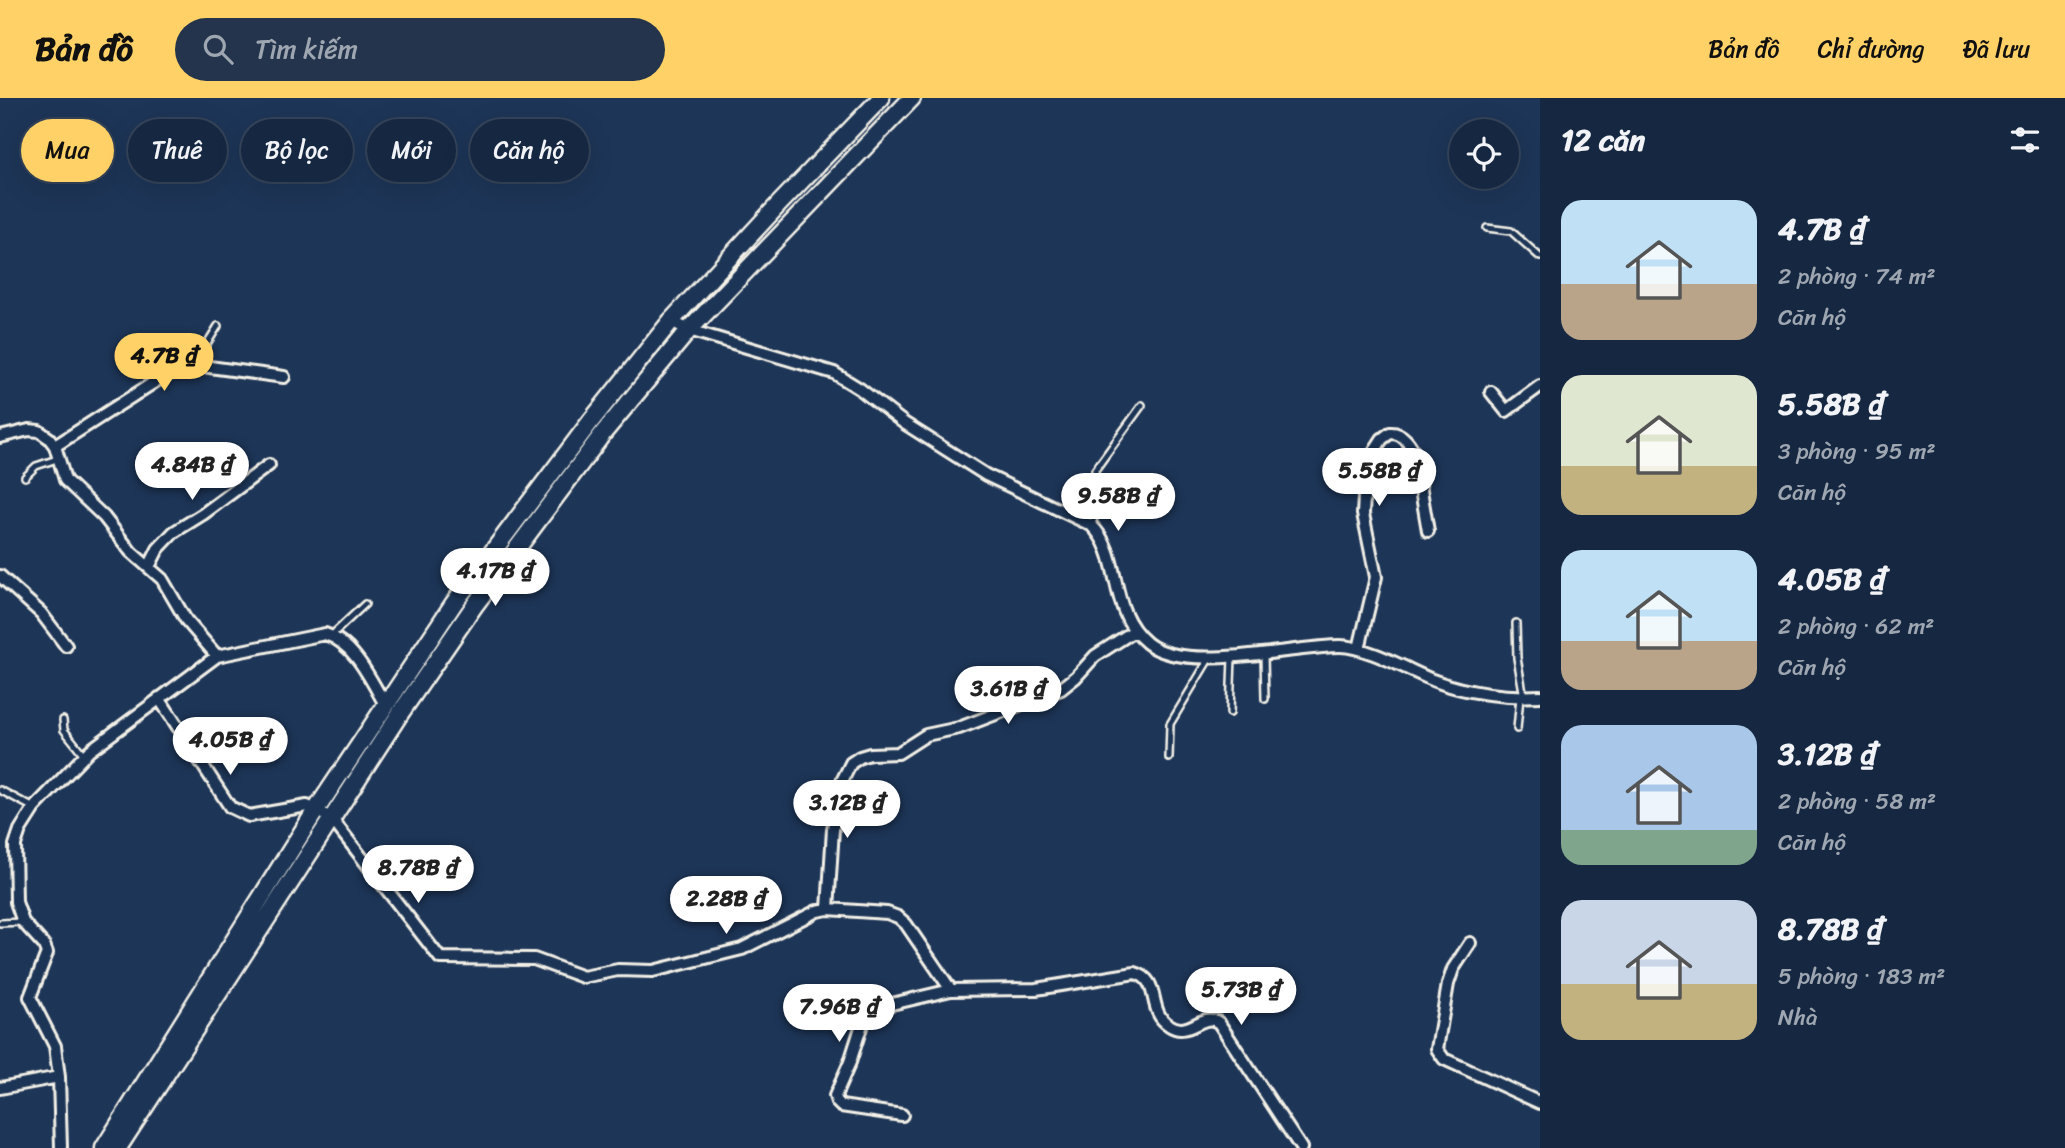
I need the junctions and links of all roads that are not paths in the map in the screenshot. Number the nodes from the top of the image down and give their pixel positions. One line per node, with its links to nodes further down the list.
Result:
1 (881, 98): 5 (street)
2 (912, 98): 7 (street)
3 (1487, 228): 4 (lane)
4 (1540, 257)
5 (671, 321): 7 (street); 36 (street)
6 (218, 327): 8 (lane)
7 (689, 330): 18 (street); 44 (street)
8 (193, 366): 9 (street); 14 (street)
9 (284, 377)
10 (1540, 386): 11 (street)
11 (1491, 392)
12 (1142, 405): 18 (lane)
13 (0, 437): 14 (street)
14 (55, 446): 15 (street)
15 (58, 458): 17 (lane); 20 (street)
16 (269, 465): 20 (street)
17 (25, 477)
18 (1091, 526): 24 (street)
19 (1428, 531): 27 (street)
20 (149, 567): 29 (street)
21 (0, 576): 26 (street)
22 (365, 604): 25 (lane)
23 (1516, 623): 33 (lane)
24 (1134, 631): 30 (street); 45 (street)
25 (331, 636): 29 (street); 36 (street)
26 (66, 646)
27 (1359, 649): 28 (street); 33 (street)
28 (1264, 655): 31 (street); 35 (lane)
29 (217, 656): 34 (street)
30 (1211, 656): 31 (street); 41 (lane)
31 (1232, 656): 37 (lane)
32 (1540, 696): 33 (street)
33 (1522, 697): 39 (lane)
34 (159, 698): 40 (street); 44 (street)
35 (1265, 699)
36 (386, 706): 44 (street)
37 (1230, 713)
38 (63, 720): 40 (lane)
39 (1517, 729)
40 (84, 755): 43 (street)
41 (1169, 758)
42 (0, 790): 43 (lane)
43 (34, 808): 46 (street)
44 (324, 814): 45 (street); 55 (street); 56 (street)
45 (828, 909): 49 (street)
46 (23, 922): 47 (lane); 50 (street)
47 (0, 923)
48 (1470, 943): 52 (street)
49 (951, 990): 53 (street); 57 (street)
50 (59, 1077): 51 (street); 54 (street)
51 (0, 1088)
52 (1540, 1103)
53 (902, 1115)
54 (61, 1148)
55 (104, 1148)
56 (118, 1148)
57 (1301, 1148)

